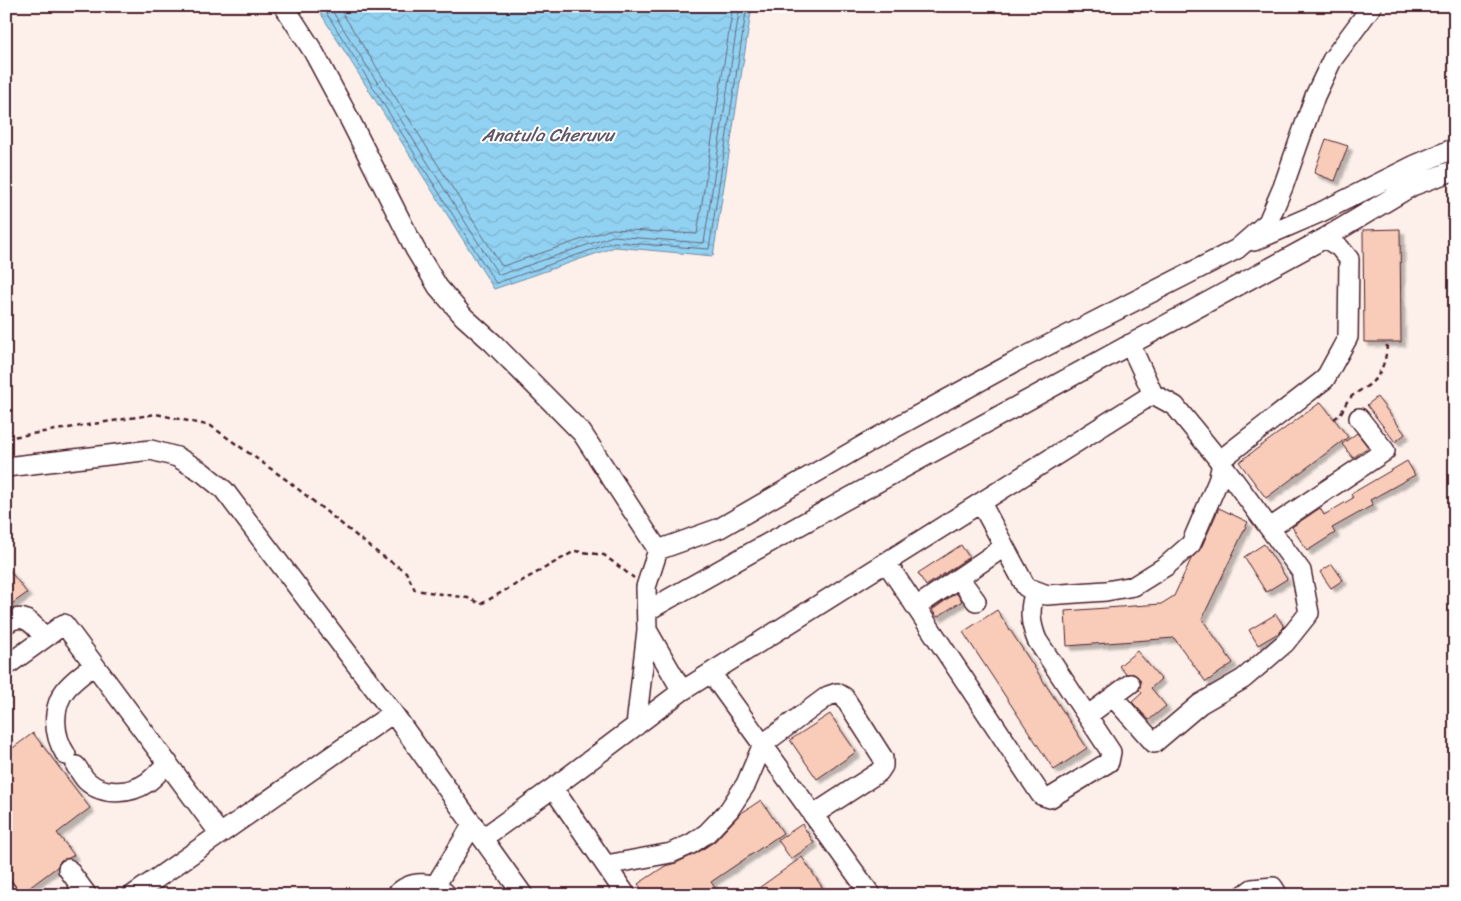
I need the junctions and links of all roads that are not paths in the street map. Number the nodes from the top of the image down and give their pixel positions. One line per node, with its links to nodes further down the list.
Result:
1 (284, 6): 15 (lane)
2 (1372, 6): 6 (lane)
3 (1455, 148): 6 (lane)
4 (1455, 170): 5 (lane)
5 (1325, 238): 7 (lane); 10 (lane)
6 (1238, 249): 15 (lane)
7 (1130, 344): 8 (lane); 21 (lane)
8 (1153, 394): 10 (lane); 12 (lane)
9 (1359, 418): 13 (lane)
10 (1220, 462): 13 (lane); 18 (lane)
11 (6, 467): 30 (lane)
12 (981, 503): 14 (lane); 16 (lane)
13 (1270, 528): 29 (lane)
14 (1004, 547): 17 (lane); 18 (lane)
15 (658, 550): 21 (lane)
16 (886, 562): 20 (lane); 26 (lane)
17 (958, 578): 19 (lane); 20 (lane)
18 (1035, 591): 31 (lane)
19 (976, 601)
20 (916, 607): 31 (lane)
21 (647, 621): 28 (lane); 32 (lane)
22 (6, 624): 23 (lane)
23 (44, 638): 24 (lane); 25 (lane)
24 (94, 665): 34 (lane); 34 (lane)
25 (6, 666)
26 (712, 673): 28 (lane); 33 (lane)
27 (1130, 684): 29 (lane)
28 (682, 691): 32 (lane)
29 (1113, 697): 31 (lane)
30 (393, 713): 37 (lane); 38 (lane)
31 (1087, 716)
32 (636, 726): 35 (lane)
33 (763, 744): 36 (lane); 36 (lane); 39 (lane)
34 (168, 763): 38 (lane)
35 (553, 788): 37 (lane); 39 (lane)
36 (813, 815): 50 (lane)
37 (478, 831): 42 (lane); 48 (lane)
38 (220, 834): 41 (lane)
39 (606, 865): 49 (lane)
40 (68, 869): 45 (lane)
41 (159, 888): 46 (lane)
42 (441, 890): 47 (lane)
43 (6, 891): 44 (lane)
44 (9, 895)
45 (87, 895)
46 (133, 895)
47 (396, 895)
48 (523, 895)
49 (626, 895)
50 (871, 895)
51 (1244, 895): 52 (lane)
52 (1278, 895)

